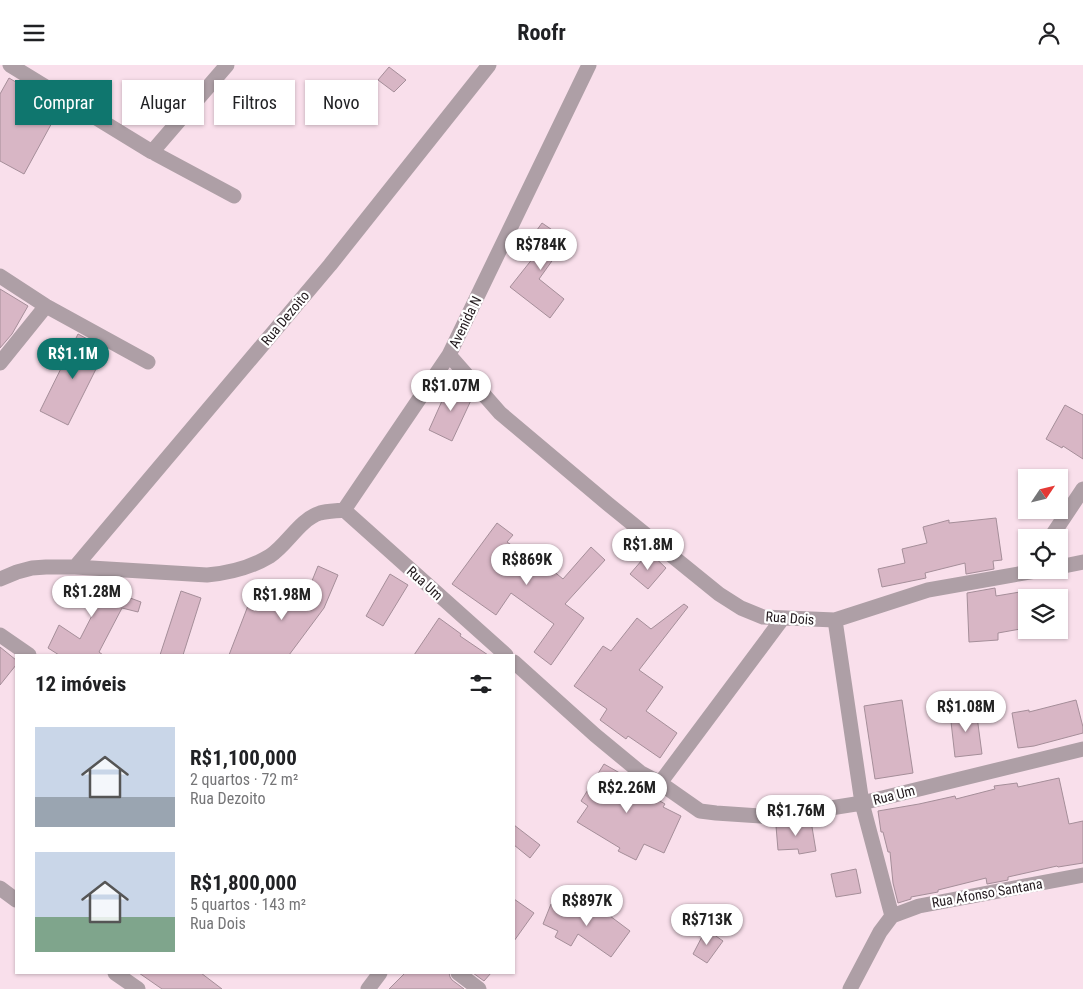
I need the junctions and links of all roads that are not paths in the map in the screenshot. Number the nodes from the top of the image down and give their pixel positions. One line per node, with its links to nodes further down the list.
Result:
1 (10, 65): 5 (street)
2 (227, 65): 5 (street)
3 (489, 65): 17 (street, Rua Dezoito)
4 (589, 65): 9 (street, Avenida N)
5 (152, 152): 6 (street)
6 (234, 197)
7 (0, 276): 8 (street)
8 (46, 306): 10 (street); 11 (street)
9 (449, 355): 13 (street, Avenida N); 20 (street, Rua Dois)
10 (148, 362)
11 (0, 363)
12 (1083, 489): 14 (street)
13 (344, 510): 17 (street); 24 (street, Rua Um)
14 (1056, 529)
15 (1083, 562): 16 (street)
16 (1068, 565)
17 (75, 567): 19 (street)
18 (1018, 574): 21 (street, Rua Dois)
19 (0, 579)
20 (783, 618): 21 (street, Rua Dois); 27 (street)
21 (835, 620): 28 (street)
22 (0, 635): 23 (street)
23 (28, 654)
24 (505, 654)
25 (515, 663): 27 (street, Rua Um)
26 (1083, 749): 28 (street, Rua Um)
27 (660, 783): 28 (street, Rua Um)
28 (862, 803): 32 (street)
29 (1083, 875): 32 (street, Rua Afonso Santana)
30 (0, 888): 31 (street)
31 (15, 899)
32 (892, 915): 39 (street)
33 (116, 974): 36 (street)
34 (379, 974): 37 (street)
35 (459, 974): 38 (street)
36 (138, 989)
37 (368, 989)
38 (479, 989)
39 (850, 989)

